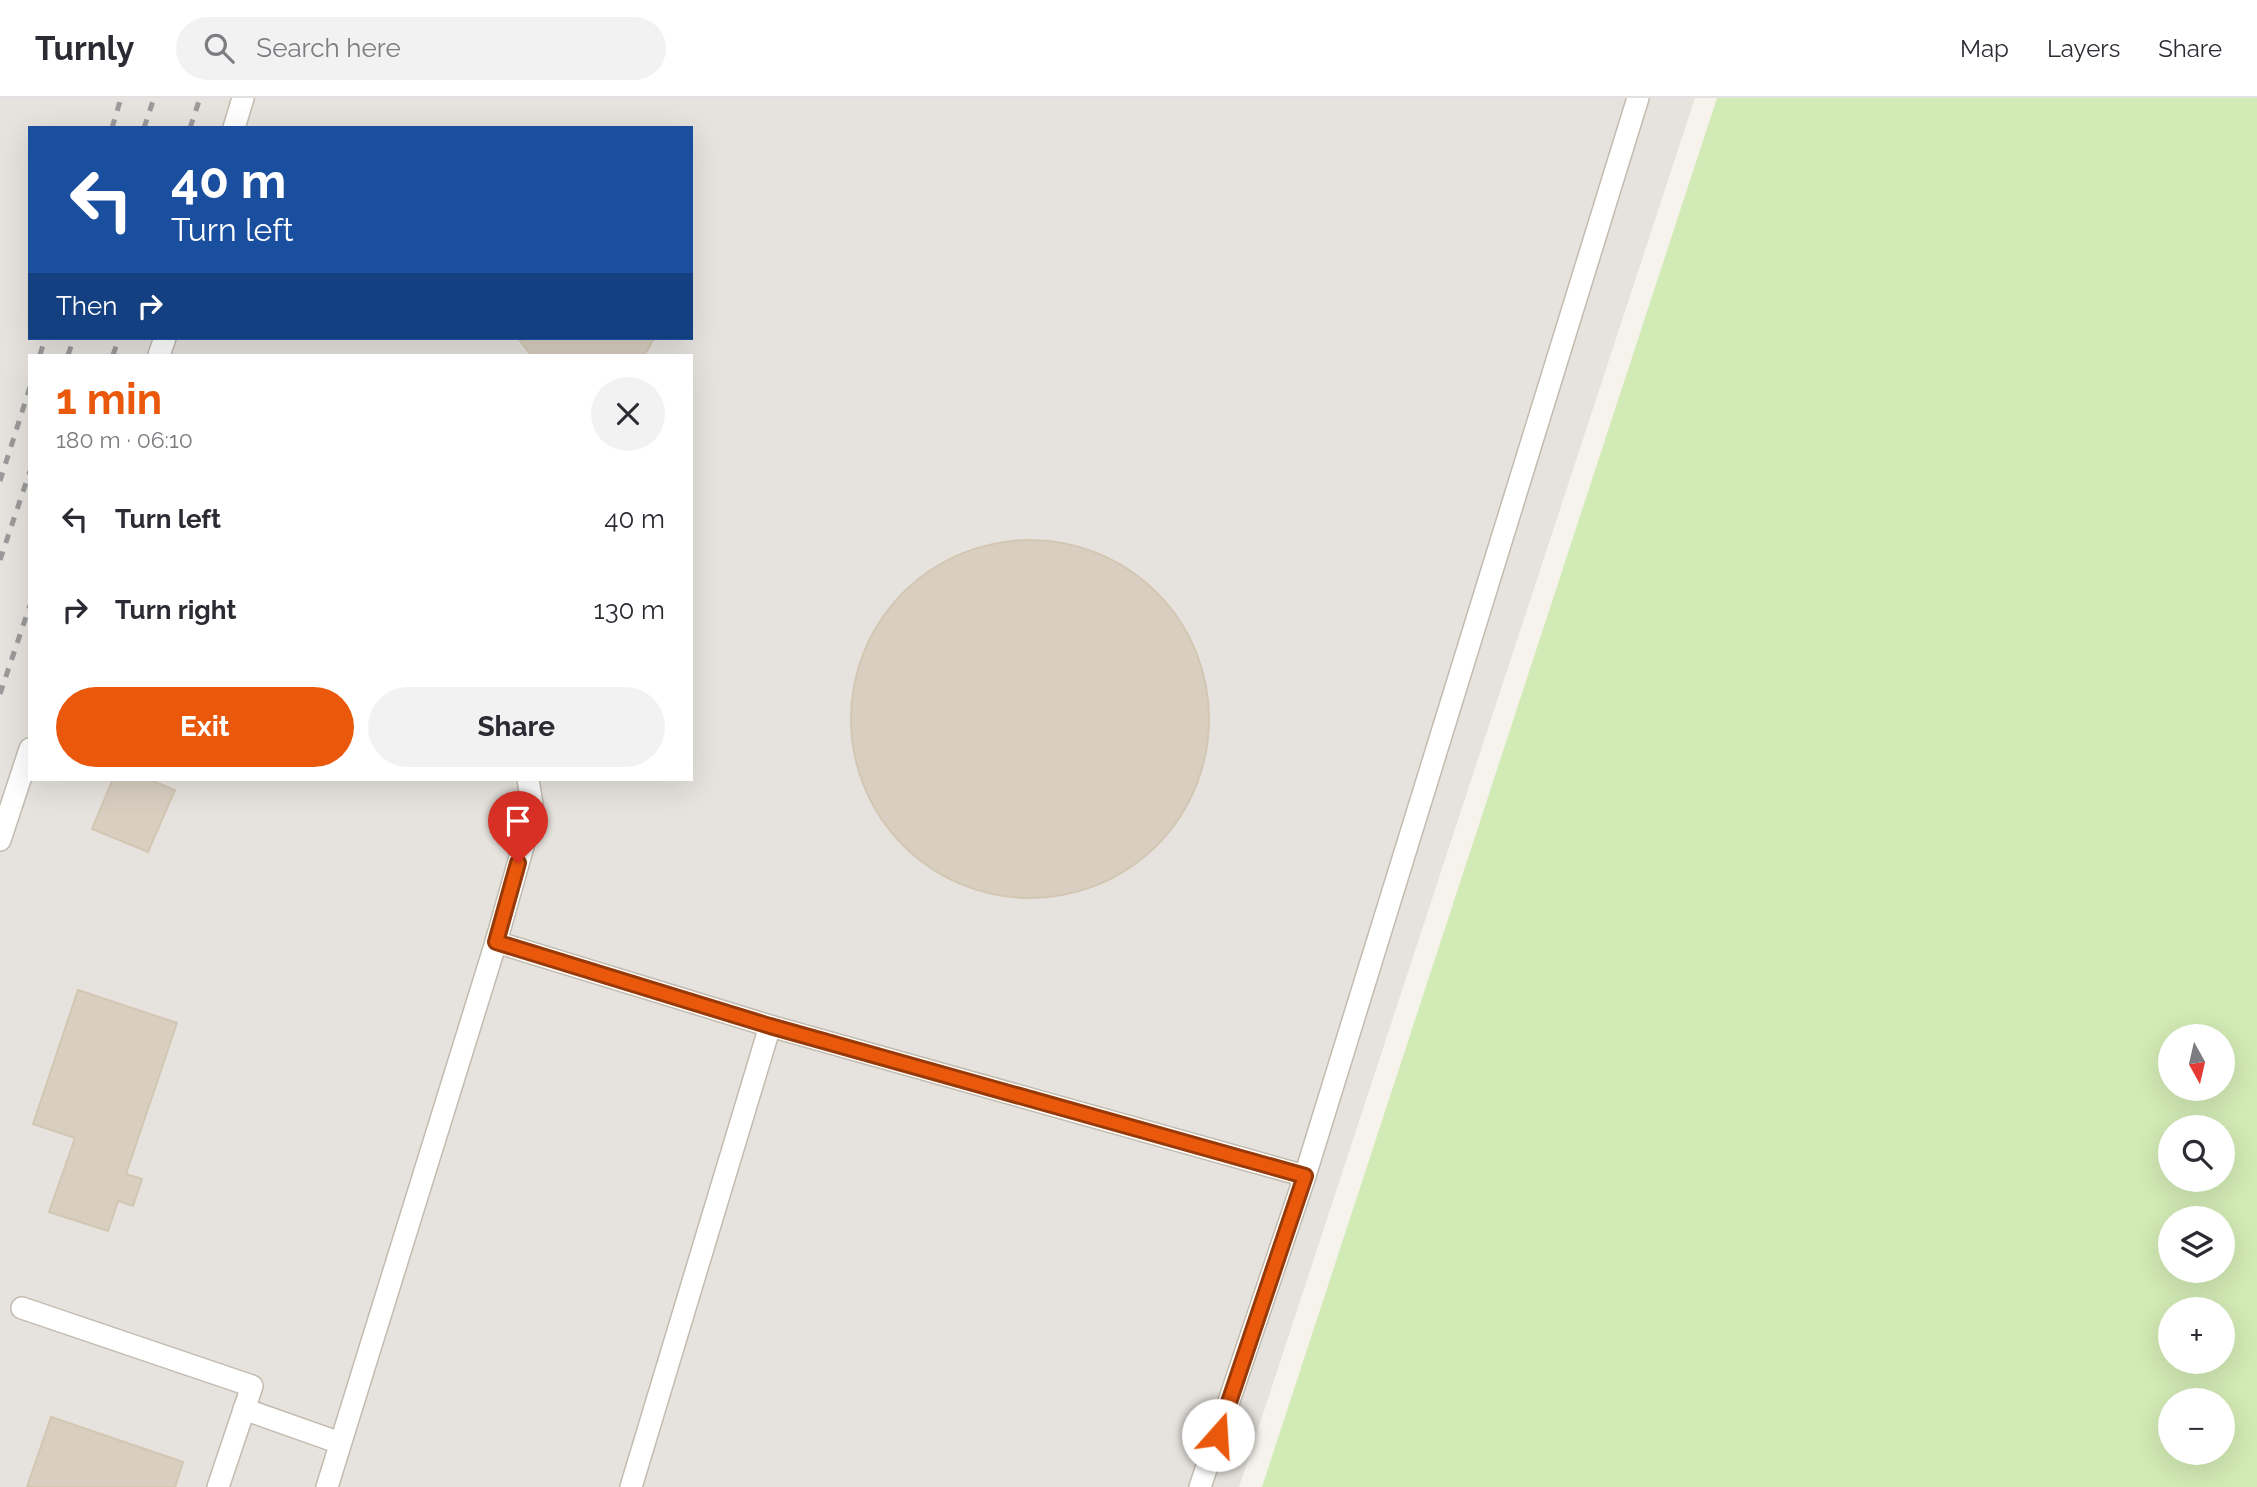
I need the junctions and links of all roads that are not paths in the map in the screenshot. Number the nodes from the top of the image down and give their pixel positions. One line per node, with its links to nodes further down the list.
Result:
1 (243, 98): 3 (lane)
2 (1638, 98): 9 (lane)
3 (235, 126)
4 (28, 755): 6 (lane)
5 (528, 781): 7 (lane)
6 (0, 840)
7 (496, 942): 8 (lane); 12 (lane)
8 (770, 1026): 9 (lane); 15 (lane)
9 (1305, 1176): 16 (lane)
10 (22, 1308): 11 (lane)
11 (244, 1409): 12 (lane); 13 (lane)
12 (341, 1443): 14 (lane)
13 (218, 1487)
14 (327, 1487)
15 (631, 1487)
16 (1200, 1487)

